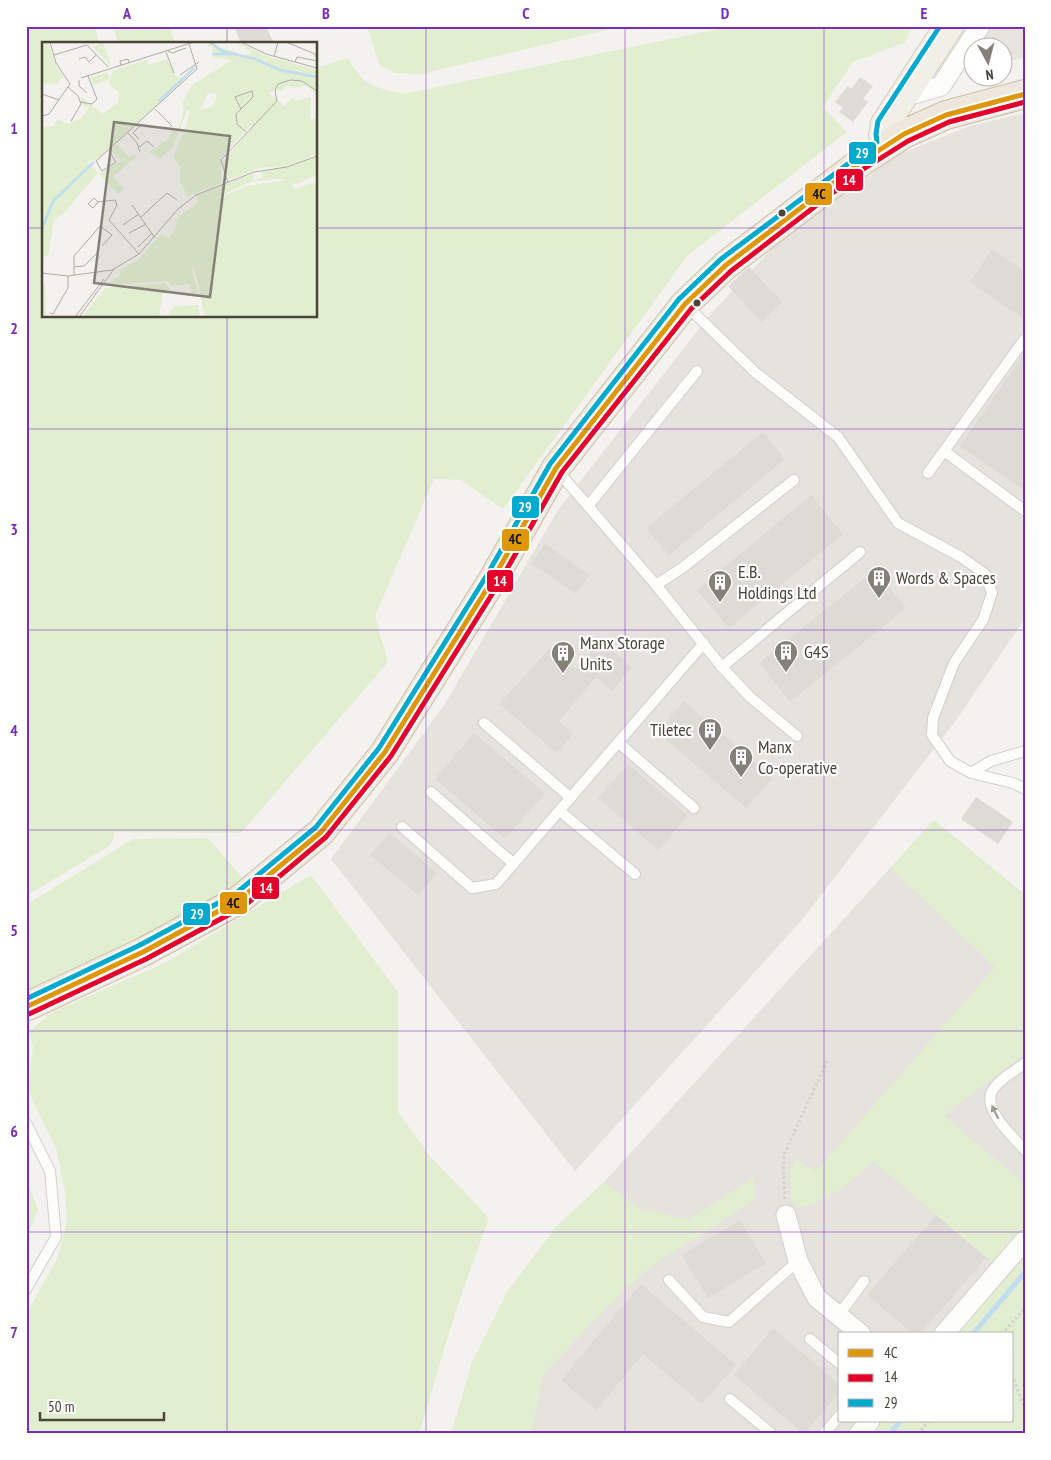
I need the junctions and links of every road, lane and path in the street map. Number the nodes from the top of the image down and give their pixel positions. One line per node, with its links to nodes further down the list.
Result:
1 (949, 26): 4 (main road)
2 (980, 26): 4 (street)
3 (1025, 94): 5 (highway)
4 (903, 97): 5 (main road)
5 (886, 145): 6 (highway)
6 (685, 304): 10 (highway); 23 (lane)
7 (1024, 340): 9 (lane)
8 (697, 371): 13 (lane)
9 (944, 452): 11 (lane); 14 (lane)
10 (556, 468): 13 (lane); 32 (highway)
11 (928, 473)
12 (794, 480): 16 (lane)
13 (588, 506): 16 (lane)
14 (1025, 511)
15 (860, 552): 18 (lane)
16 (656, 585): 17 (lane)
17 (704, 643): 18 (lane); 21 (lane)
18 (722, 667): 20 (lane)
19 (484, 723): 26 (lane)
20 (797, 736)
21 (618, 743): 26 (lane); 27 (lane)
22 (1025, 751): 23 (lane)
23 (971, 773): 24 (lane)
24 (1025, 789)
25 (431, 792): 30 (lane)
26 (571, 798): 28 (lane)
27 (694, 808)
28 (560, 810): 30 (lane); 31 (lane)
29 (402, 827): 30 (lane)
30 (514, 864)
31 (635, 874)
32 (26, 1007)
33 (827, 1061): 37 (path)
34 (1025, 1063): 36 (lane, one-way to 34)
35 (26, 1123): 42 (lane)
36 (1025, 1150)
37 (786, 1215): 39 (street)
38 (1025, 1240): 46 (street)
39 (798, 1261): 40 (lane); 44 (street)
40 (669, 1280)
41 (864, 1281): 44 (lane)
42 (26, 1289)
43 (1025, 1308): 47 (path)
44 (838, 1316): 45 (street)
45 (858, 1332)
46 (946, 1332)
47 (1004, 1332)
48 (810, 1339): 49 (lane)
49 (838, 1362)
50 (1014, 1380): 52 (path)
51 (730, 1399): 56 (lane)
52 (1025, 1409)
53 (838, 1418): 57 (lane)
54 (869, 1422): 58 (street)
55 (927, 1422): 59 (path)
56 (772, 1434)
57 (824, 1434)
58 (859, 1434)
59 (918, 1434)

